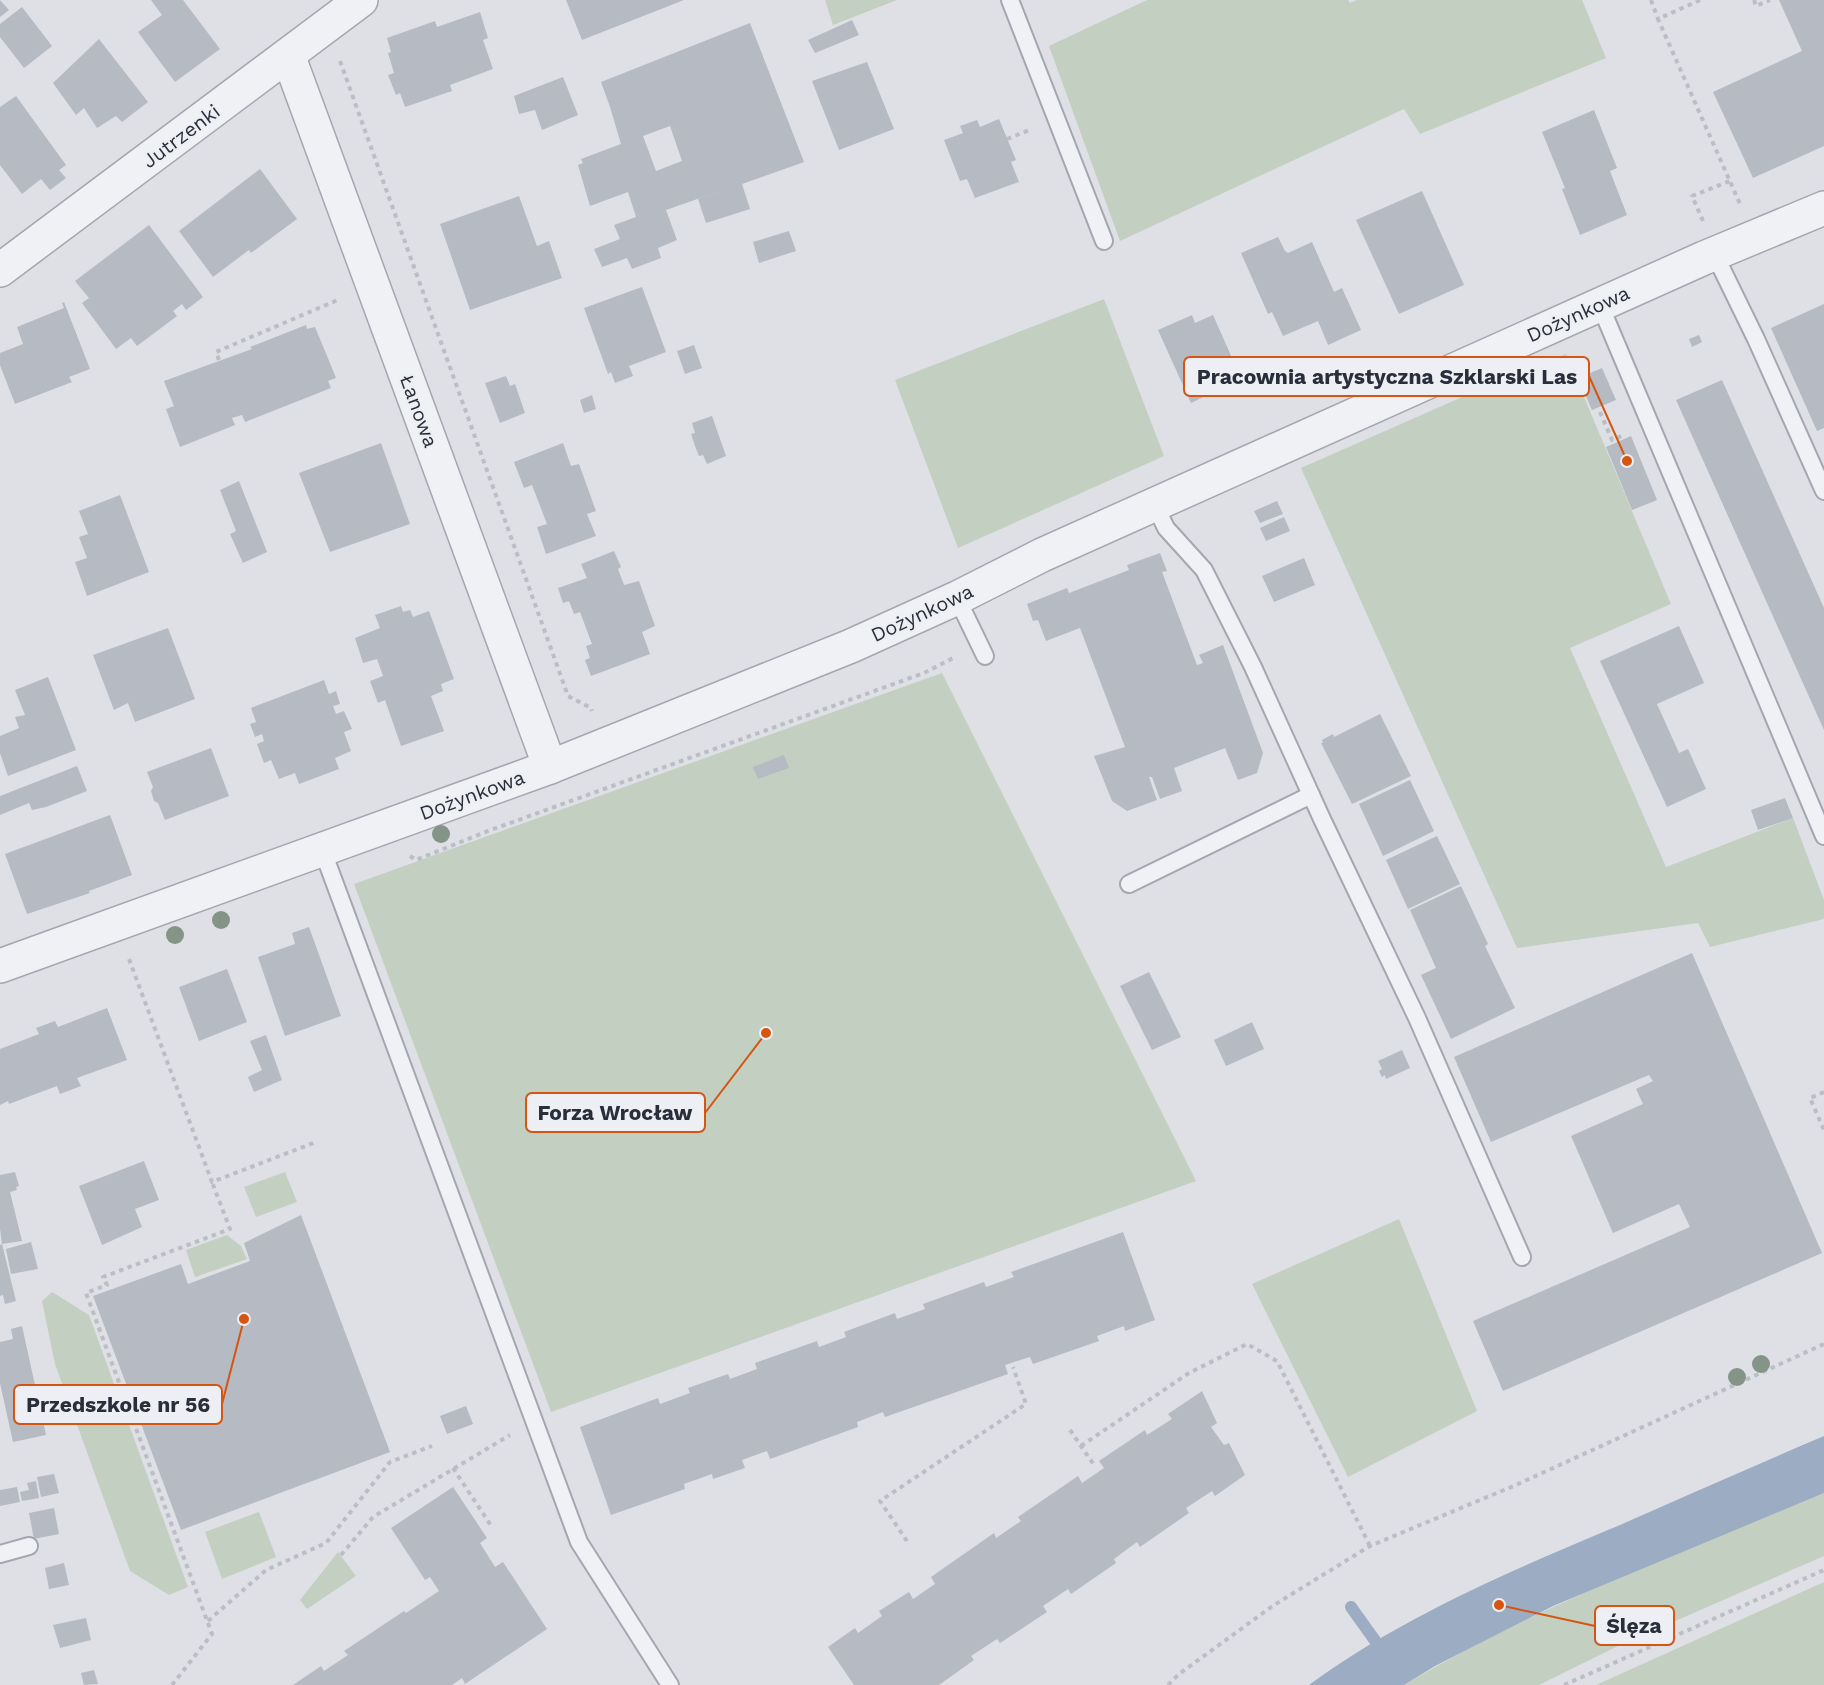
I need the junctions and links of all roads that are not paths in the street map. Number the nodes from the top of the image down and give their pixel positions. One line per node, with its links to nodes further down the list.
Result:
1 (361, 0): 3 (street, Jutrzenki)
2 (1010, 0): 5 (lane)
3 (288, 55): 7 (street, Jutrzenki); 13 (street, Łanowa)
4 (1824, 208): 6 (street, Dożynkowa)
5 (1104, 241)
6 (1714, 253): 8 (street, Dożynkowa); 9 (lane)
7 (0, 270)
8 (1600, 304): 10 (street, Dożynkowa); 15 (lane)
9 (1824, 491)
10 (1155, 505): 11 (street, Dożynkowa); 14 (lane)
11 (957, 598): 12 (lane); 13 (street, Dożynkowa)
12 (982, 650)
13 (550, 767): 16 (street, Dożynkowa)
14 (1311, 795): 17 (lane); 19 (lane)
15 (1824, 836)
16 (322, 849): 18 (street, Dożynkowa); 22 (lane)
17 (1129, 884)
18 (0, 966)
19 (1522, 1257)
20 (29, 1546): 21 (lane)
21 (0, 1554)
22 (670, 1685)

